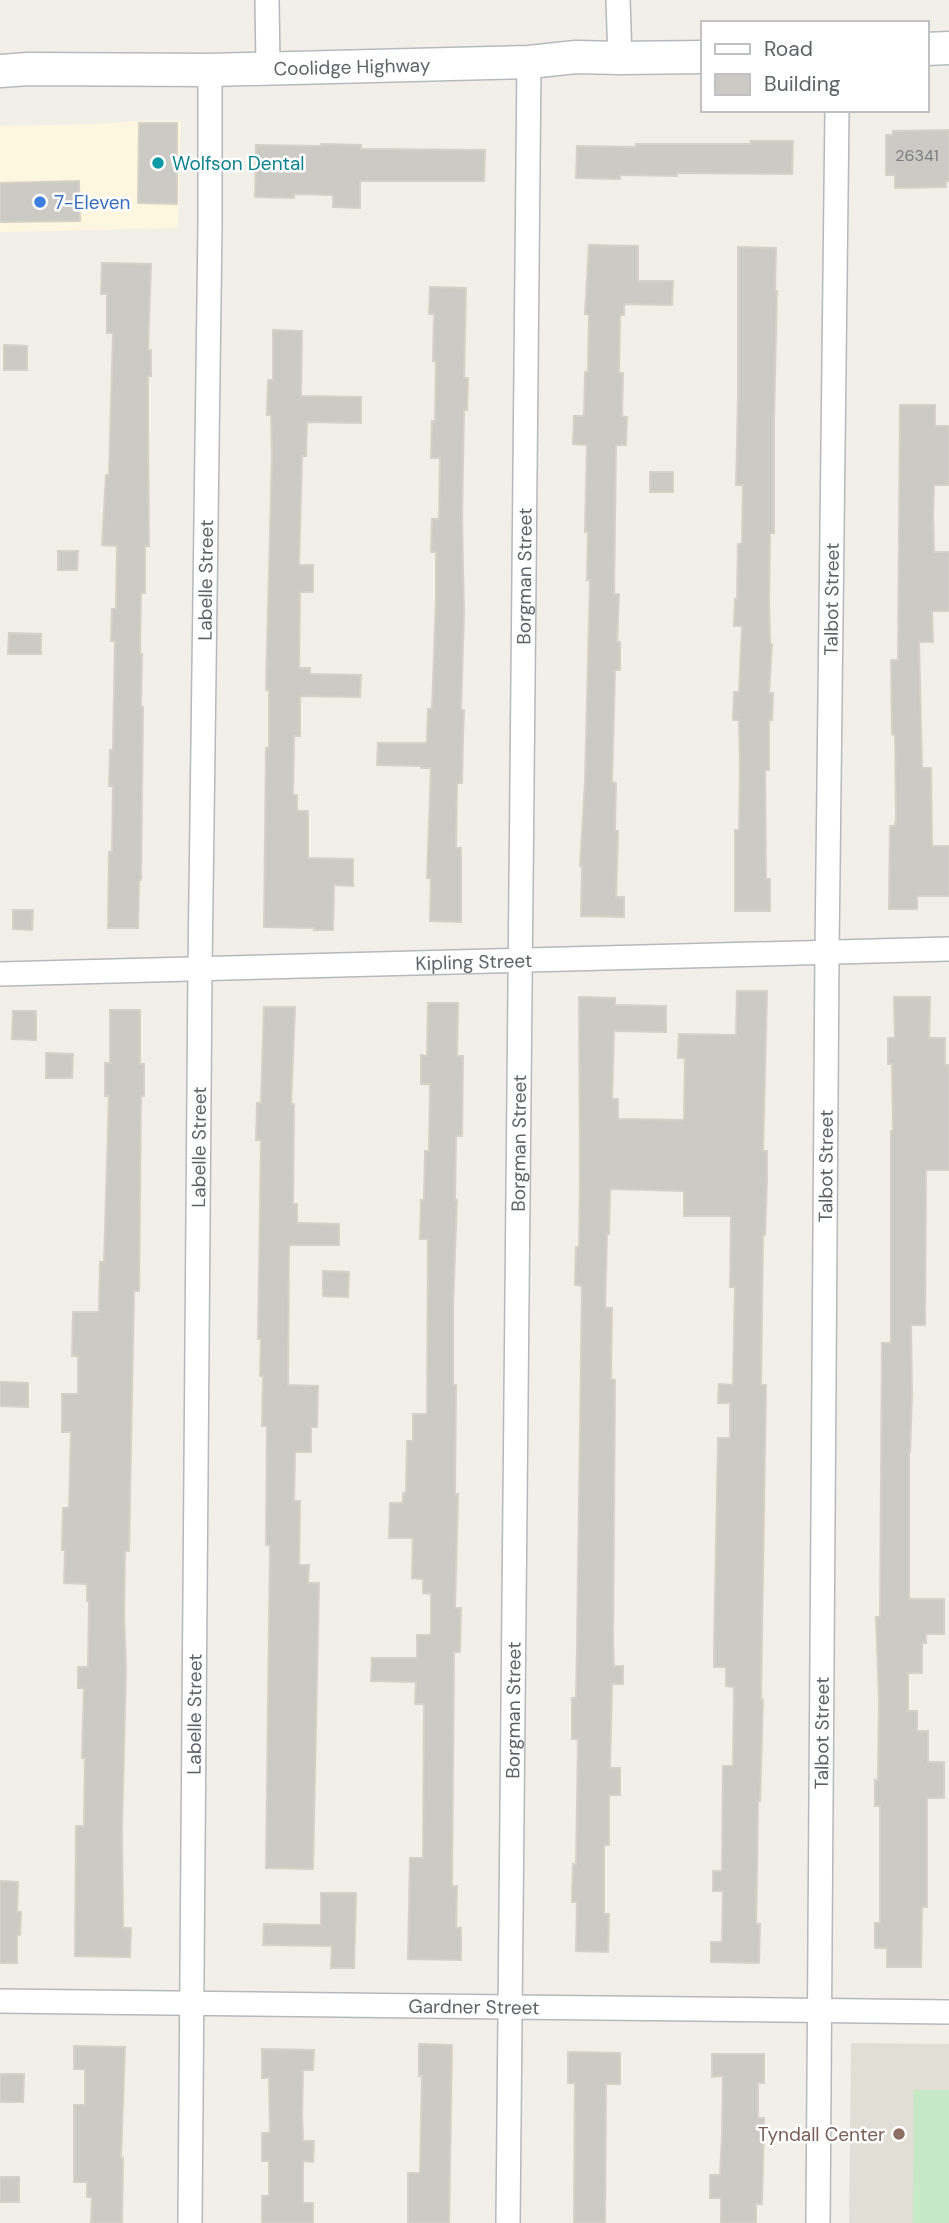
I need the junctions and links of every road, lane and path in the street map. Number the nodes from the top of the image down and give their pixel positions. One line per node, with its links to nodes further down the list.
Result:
1 (267, 0): 8 (street)
2 (618, 0): 6 (street)
3 (949, 48): 4 (main road)
4 (928, 49)
5 (701, 57): 6 (main road, Coolidge Highway)
6 (620, 58): 7 (main road, Coolidge Highway)
7 (529, 62): 8 (main road, Coolidge Highway); 14 (street, Borgman Street)
8 (268, 67): 9 (main road, Coolidge Highway)
9 (210, 70): 10 (main road, Coolidge Highway); 15 (street, Labelle Street)
10 (0, 71)
11 (837, 112): 13 (street, Talbot Street)
12 (949, 949): 13 (street, Kipling Street)
13 (827, 952): 14 (street, Kipling Street); 20 (street, Talbot Street)
14 (520, 961): 15 (street, Kipling Street); 19 (street, Borgman Street)
15 (200, 968): 16 (street, Kipling Street); 18 (street, Labelle Street)
16 (0, 974)
17 (0, 2001): 18 (street, Gardner Street)
18 (191, 2004): 19 (street, Gardner Street); 22 (street, Labelle Street)
19 (509, 2006): 20 (street, Gardner Street); 23 (street, Borgman Street)
20 (820, 2011): 21 (street, Gardner Street); 24 (street, Talbot Street)
21 (949, 2012)
22 (190, 2223)
23 (508, 2223)
24 (818, 2223)

